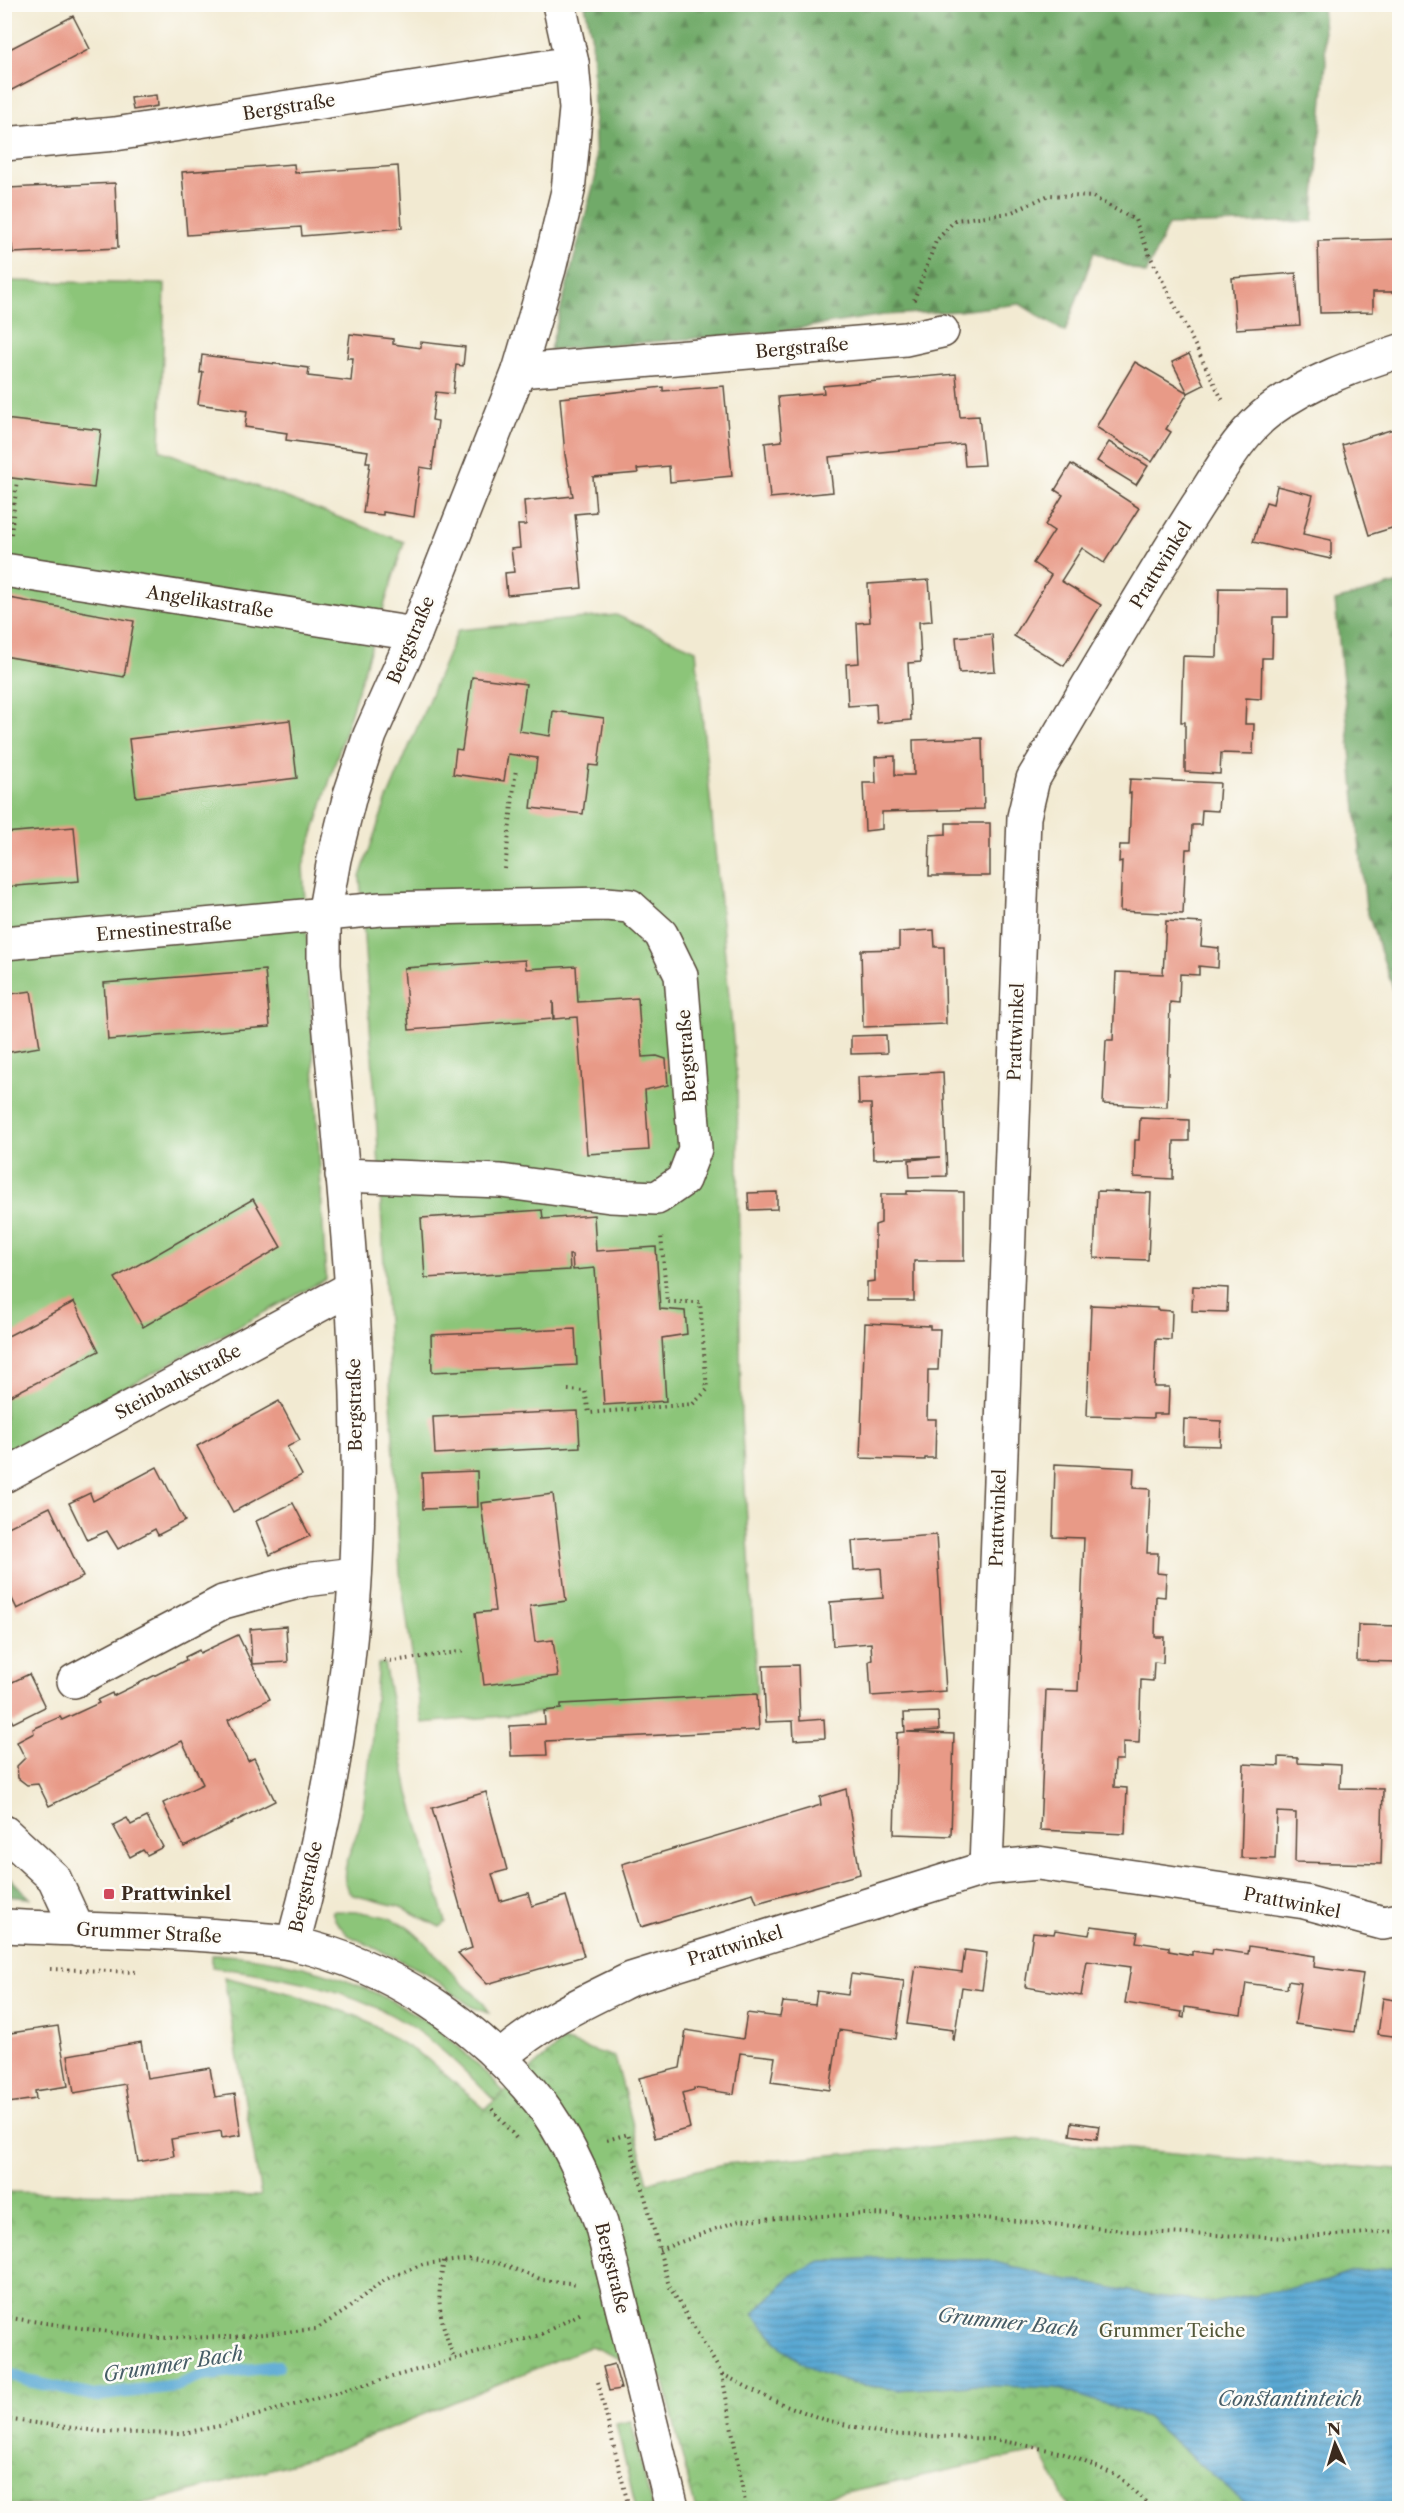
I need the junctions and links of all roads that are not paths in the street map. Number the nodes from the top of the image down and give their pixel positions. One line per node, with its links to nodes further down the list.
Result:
1 (559, 4): 2 (street, Bergstraße)
2 (572, 63): 3 (street, Bergstraße); 6 (street, Bergstraße)
3 (4, 144)
4 (942, 331): 6 (street, Bergstraße)
5 (1400, 351): 17 (street, Prattwinkel)
6 (519, 371): 8 (street, Bergstraße)
7 (6, 570): 8 (street, Angelikastraße)
8 (415, 634): 9 (street, Bergstraße)
9 (324, 915): 10 (street, Ernestinestraße); 11 (street, Bergstraße); 11 (street, Bergstraße)
10 (4, 943)
11 (342, 1175): 12 (street, Bergstraße)
12 (351, 1288): 13 (street, Steinbankstraße); 14 (street, Bergstraße)
13 (4, 1476)
14 (355, 1574): 15 (street); 21 (street, Bergstraße)
15 (74, 1682)
16 (4, 1832): 20 (street)
17 (986, 1868): 19 (street, Prattwinkel); 22 (street, Prattwinkel)
18 (4, 1926): 20 (street, Grummer Straße)
19 (1394, 1929)
20 (78, 1930): 21 (street, Grummer Straße)
21 (293, 1943): 22 (street, Bergstraße)
22 (501, 2057): 23 (street, Bergstraße)
23 (672, 2508)

